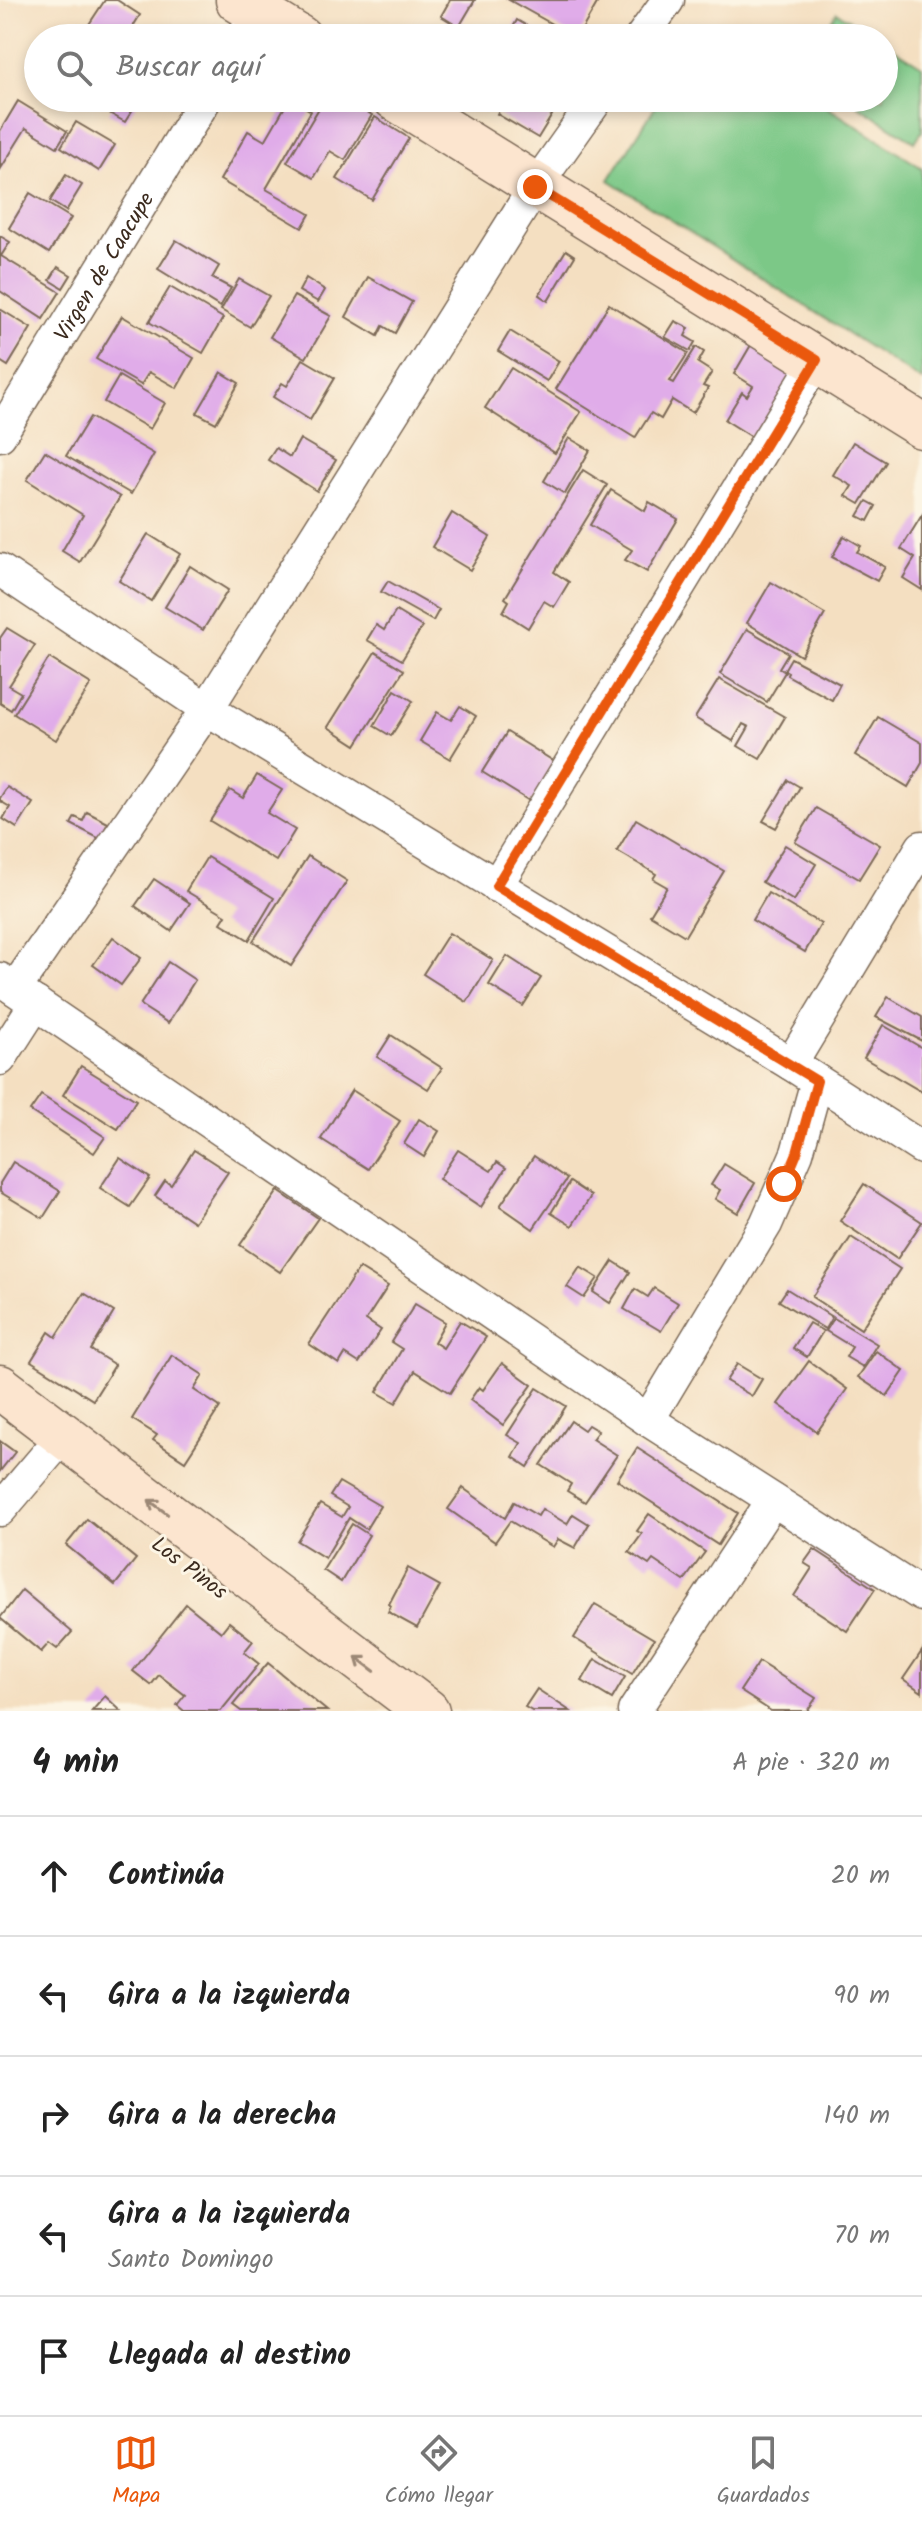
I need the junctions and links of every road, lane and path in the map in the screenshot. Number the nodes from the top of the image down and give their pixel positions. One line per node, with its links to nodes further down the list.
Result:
1 (668, 0): 4 (street)
2 (251, 12): 3 (street)
3 (274, 24)
4 (651, 24)
5 (197, 112): 11 (street, Virgen de Caacupe)
6 (417, 112): 8 (street)
7 (588, 112): 8 (street)
8 (535, 187): 9 (street); 13 (street)
9 (817, 360): 10 (street); 15 (street)
10 (922, 426)
11 (0, 435)
12 (0, 570): 13 (street)
13 (207, 709): 15 (street); 16 (street)
14 (922, 847): 18 (street)
15 (496, 886): 18 (street)
16 (17, 990): 17 (street); 21 (street)
17 (0, 1059)
18 (804, 1072): 19 (street); 21 (street)
19 (922, 1148)
20 (0, 1387): 23 (street)
21 (648, 1420): 24 (street)
22 (0, 1424): 23 (street, Los Pinos)
23 (54, 1447): 25 (street); 27 (street, Los Pinos); 28 (street, one-way to 23)
24 (773, 1500): 26 (street); 29 (street)
25 (0, 1510)
26 (922, 1595)
27 (380, 1711)
28 (427, 1711)
29 (634, 1711)

